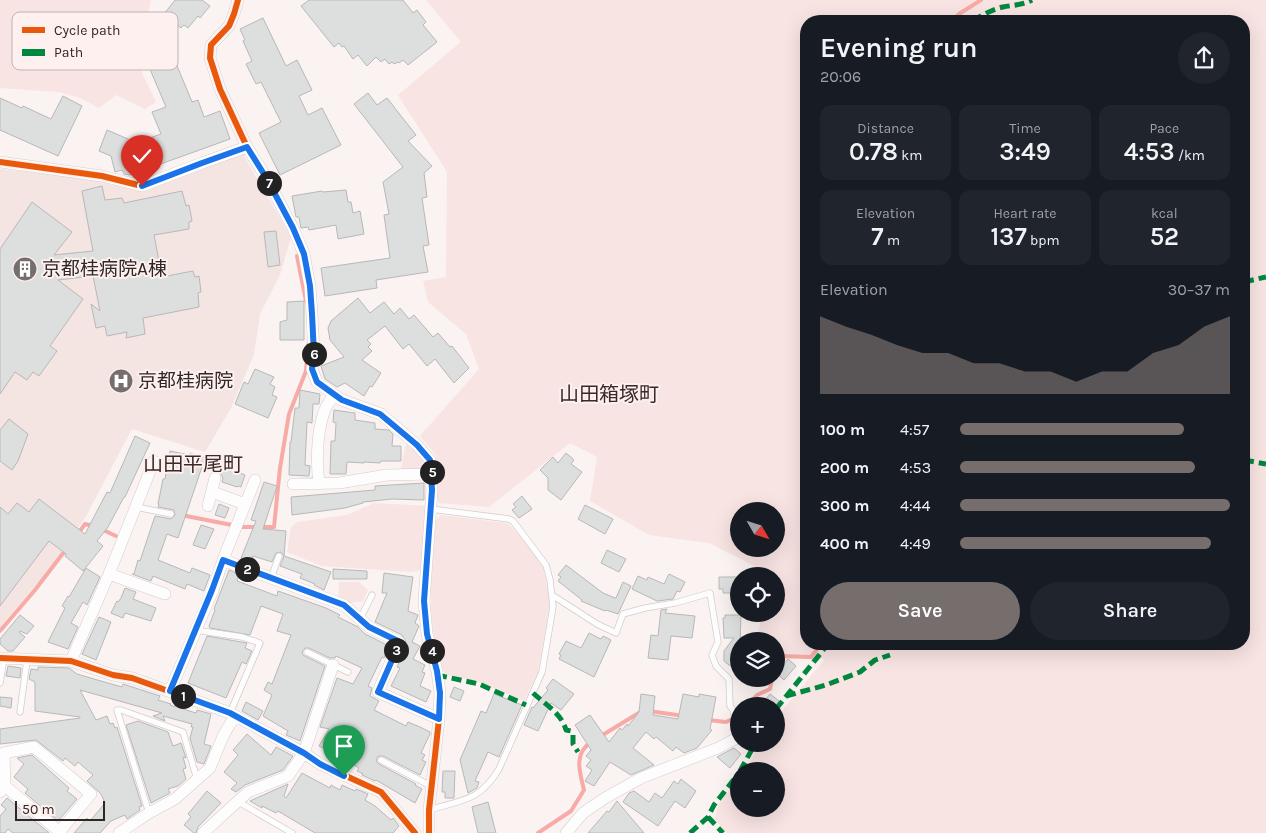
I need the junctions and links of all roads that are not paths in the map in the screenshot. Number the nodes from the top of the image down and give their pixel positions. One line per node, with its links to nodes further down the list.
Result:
1 (238, 0): 2 (street)
2 (247, 147): 3 (street); 4 (street)
3 (0, 162)
4 (334, 394): 6 (street); 9 (street)
5 (154, 461): 14 (street)
6 (432, 474): 9 (street); 15 (street)
7 (215, 478): 11 (street)
8 (255, 480): 12 (street)
9 (319, 483): 10 (street)
10 (293, 484)
11 (212, 492): 12 (street); 13 (street)
12 (245, 504): 18 (street)
13 (208, 506)
14 (136, 507): 16 (lane); 19 (street)
15 (430, 509): 22 (lane); 37 (street)
16 (171, 514)
17 (280, 556): 20 (lane)
18 (223, 560): 20 (street); 25 (street)
19 (109, 574): 21 (street); 29 (street)
20 (271, 578): 24 (street)
21 (165, 594)
22 (552, 595): 34 (lane); 45 (lane)
23 (372, 596): 24 (lane)
24 (360, 619): 37 (street)
25 (195, 630): 33 (street); 36 (lane)
26 (307, 652): 30 (lane)
27 (2, 658): 28 (street); 32 (lane)
28 (27, 660): 29 (street); 35 (lane)
29 (71, 661): 33 (street)
30 (333, 665): 31 (lane); 39 (street)
31 (348, 672)
32 (0, 684)
33 (170, 691): 36 (street)
34 (730, 706)
35 (20, 712)
36 (232, 714): 39 (street); 41 (street)
37 (439, 719): 42 (street)
38 (730, 742): 53 (street)
39 (304, 753): 44 (street); 51 (street)
40 (381, 760): 42 (lane)
41 (197, 779): 46 (street); 46 (lane)
42 (431, 786): 45 (street)
43 (2, 789): 47 (street); 47 (street)
44 (237, 801): 49 (street); 50 (lane)
45 (429, 810): 52 (street)
46 (149, 813): 48 (street)
47 (61, 832)
48 (119, 833)
49 (203, 833)
50 (292, 833)
51 (415, 833)
52 (429, 833)
53 (566, 833)

